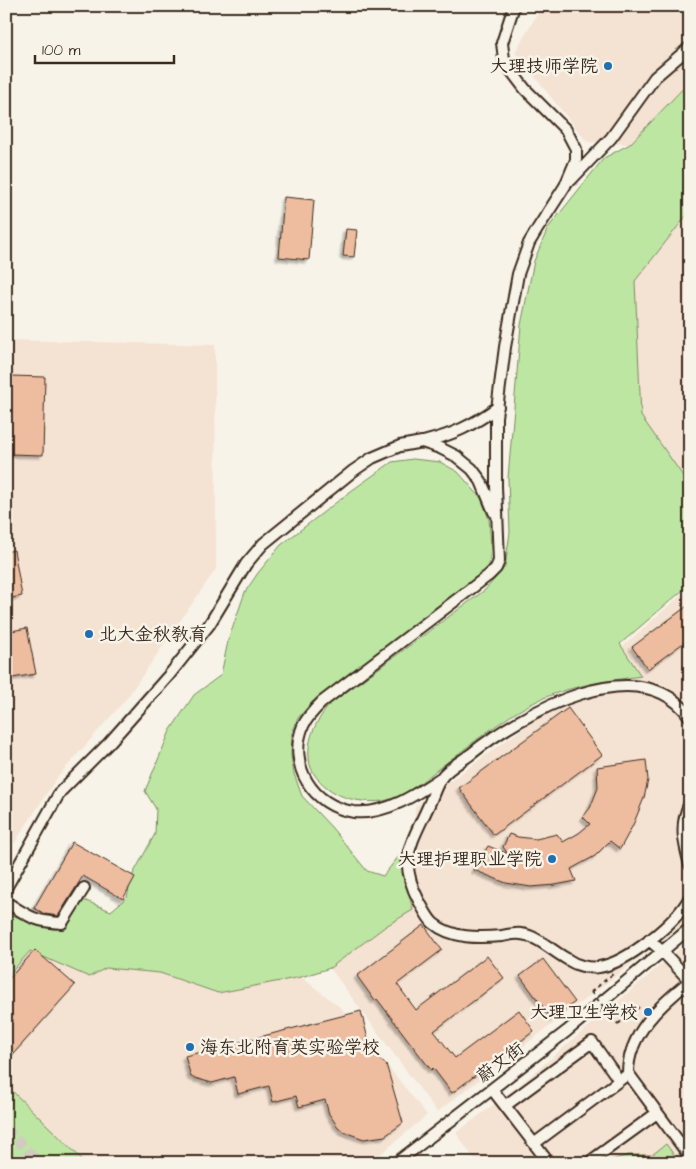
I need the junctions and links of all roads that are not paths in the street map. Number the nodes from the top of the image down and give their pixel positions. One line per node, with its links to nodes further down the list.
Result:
1 (514, 6): 3 (street)
2 (690, 48): 3 (street)
3 (565, 186): 4 (street)
4 (498, 407): 5 (street); 6 (street)
5 (422, 442): 6 (street); 11 (street)
6 (498, 520): 8 (street)
7 (690, 717): 8 (street)
8 (442, 777): 16 (street)
9 (690, 803): 10 (street)
10 (690, 865)
11 (6, 888)
12 (84, 888): 14 (street)
13 (690, 897): 16 (street)
14 (6, 902)
15 (690, 928): 17 (street, 蔚文街)
16 (649, 940): 17 (street)
17 (663, 952): 18 (street); 21 (street, 蔚文街)
18 (690, 981): 19 (street)
19 (628, 1073): 20 (street); 23 (street)
20 (619, 1080): 22 (street); 24 (street)
21 (492, 1089): 22 (street); 26 (street, 蔚文街)
22 (506, 1105): 24 (street)
23 (657, 1112): 25 (street); 28 (street)
24 (535, 1143): 27 (street)
25 (690, 1157)
26 (396, 1163)
27 (549, 1163)
28 (588, 1163)

